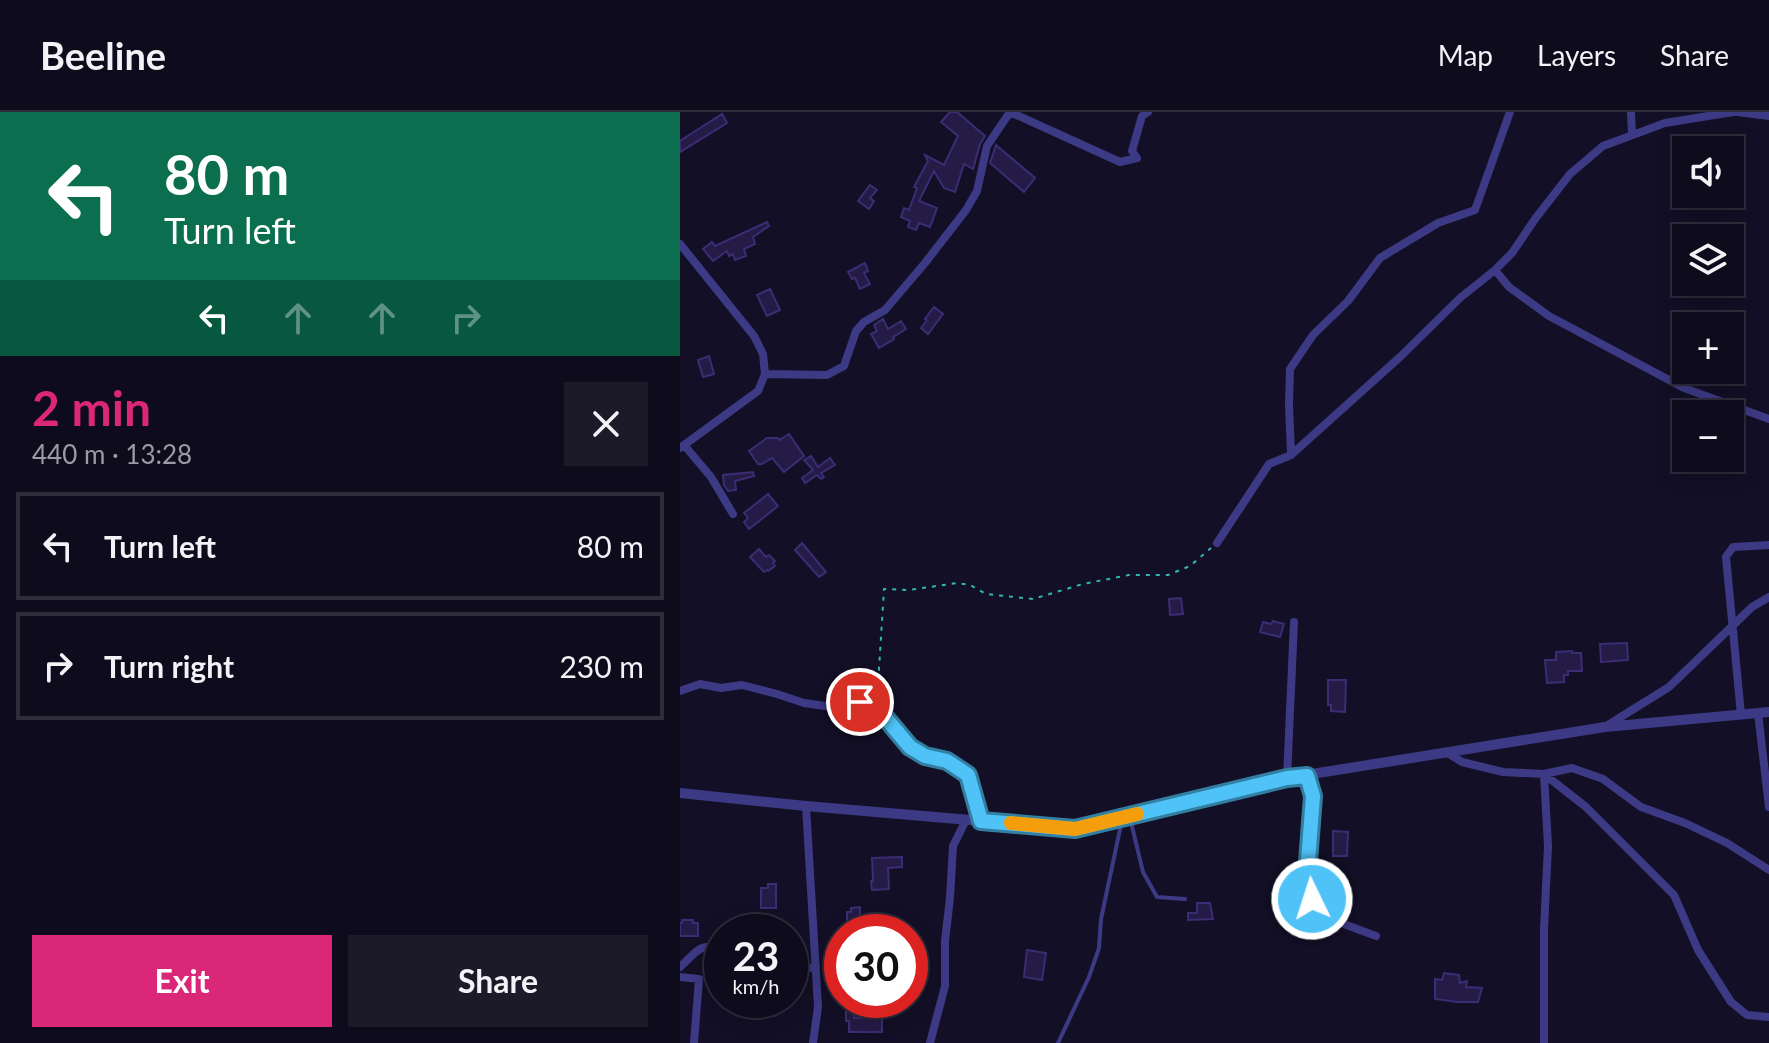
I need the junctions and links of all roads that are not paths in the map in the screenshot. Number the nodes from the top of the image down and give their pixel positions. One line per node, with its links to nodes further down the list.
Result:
1 (1148, 112): 9 (street)
2 (1510, 112): 12 (street)
3 (1631, 112): 6 (street)
4 (1735, 112): 5 (street); 6 (street)
5 (1769, 116)
6 (1632, 135): 8 (street)
7 (680, 244): 9 (street)
8 (1495, 270): 10 (street); 12 (street)
9 (765, 374): 11 (street)
10 (1769, 419)
11 (682, 447): 13 (street)
12 (1291, 455): 14 (street)
13 (733, 514)
14 (1217, 543)
15 (1769, 545): 18 (street)
16 (1769, 597): 18 (street)
17 (1294, 622): 26 (street)
18 (1732, 626): 21 (street); 22 (street)
19 (680, 691): 32 (street)
20 (1764, 712): 21 (street); 29 (street)
21 (1741, 715): 22 (street)
22 (1605, 727): 23 (street)
23 (1446, 752): 24 (street); 25 (street)
24 (1544, 774): 33 (street); 41 (street); 46 (street)
25 (1307, 776): 26 (street); 35 (street)
26 (1287, 778): 30 (street)
27 (680, 793): 28 (street)
28 (806, 806): 31 (street); 37 (street)
29 (1769, 807)
30 (1126, 817): 32 (street); 34 (lane); 45 (lane)
31 (966, 820): 32 (street); 44 (street)
32 (981, 821)
33 (1769, 870)
34 (1185, 899)
35 (1376, 936)
36 (704, 946): 38 (street)
37 (816, 966): 39 (street); 43 (street)
38 (680, 967)
39 (808, 968)
40 (680, 977): 42 (street)
41 (1769, 1017)
42 (694, 1043)
43 (813, 1043)
44 (930, 1043)
45 (1058, 1043)
46 (1544, 1043)

